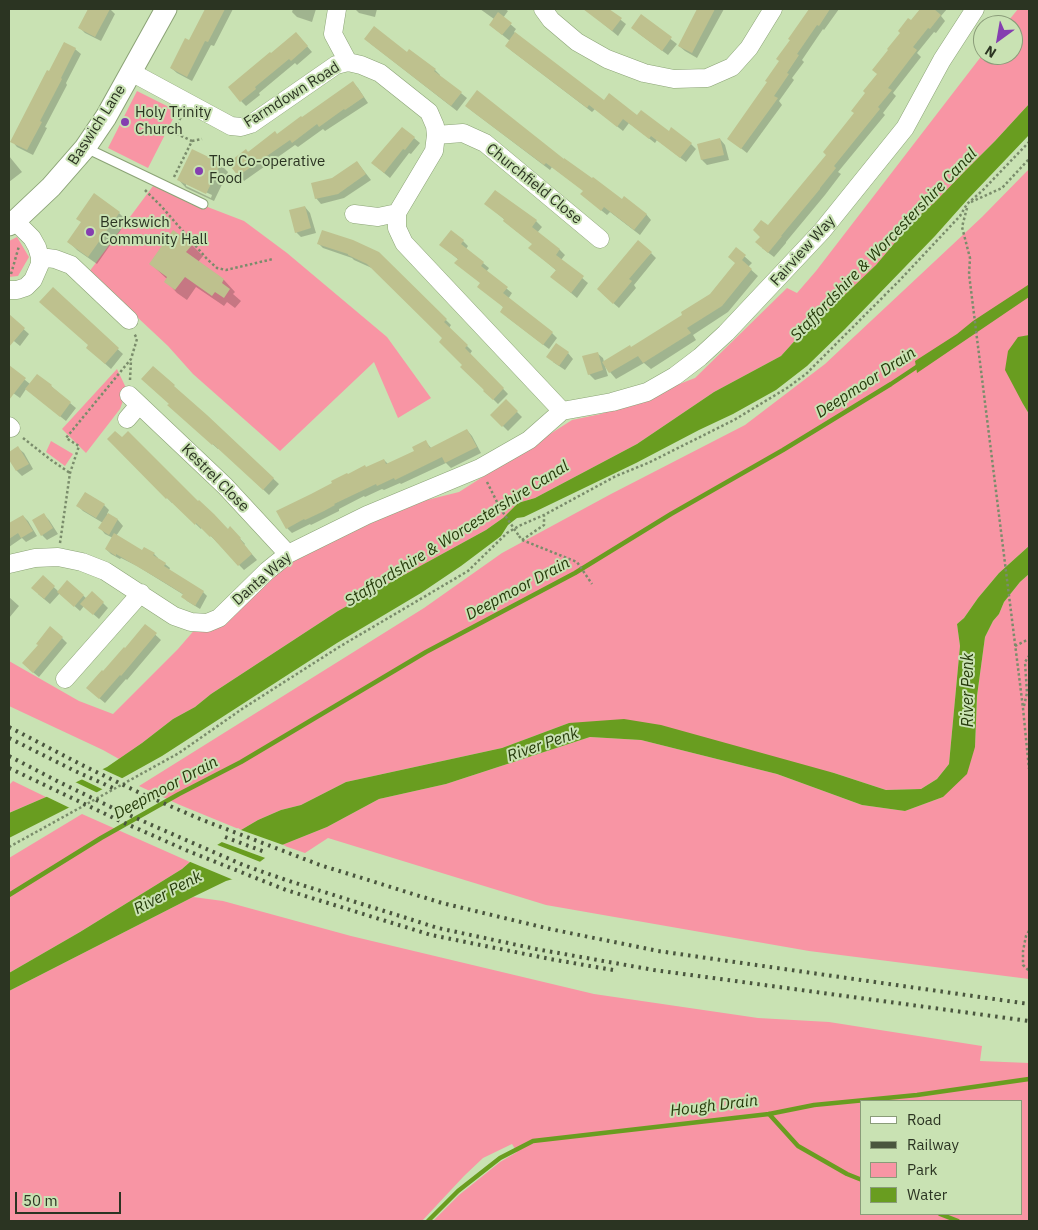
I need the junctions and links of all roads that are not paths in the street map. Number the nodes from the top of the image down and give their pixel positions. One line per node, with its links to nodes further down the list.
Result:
1 (166, 9): 7 (street, Baswich Lane)
2 (337, 9): 6 (street)
3 (544, 9): 5 (street)
4 (975, 9): 18 (street, Fairview Way)
5 (765, 12)
6 (348, 62): 7 (street, Farmdown Road); 8 (street, Farmdown Road)
7 (131, 72): 9 (street, Baswich Lane)
8 (436, 135): 11 (street); 14 (street, Churchfield Close)
9 (85, 148): 10 (lane); 13 (street, Baswich Lane)
10 (203, 204)
11 (397, 213): 12 (street); 18 (street)
12 (354, 214)
13 (16, 225): 15 (street)
14 (600, 239)
15 (40, 257): 16 (street); 17 (street)
16 (9, 290)
17 (129, 320)
18 (562, 411): 20 (street, Danta Way)
19 (127, 419): 20 (street, Kestrel Close)
20 (288, 554): 22 (street, Danta Way)
21 (9, 564): 22 (street, Danta Way)
22 (141, 593): 23 (street)
23 (65, 679)

